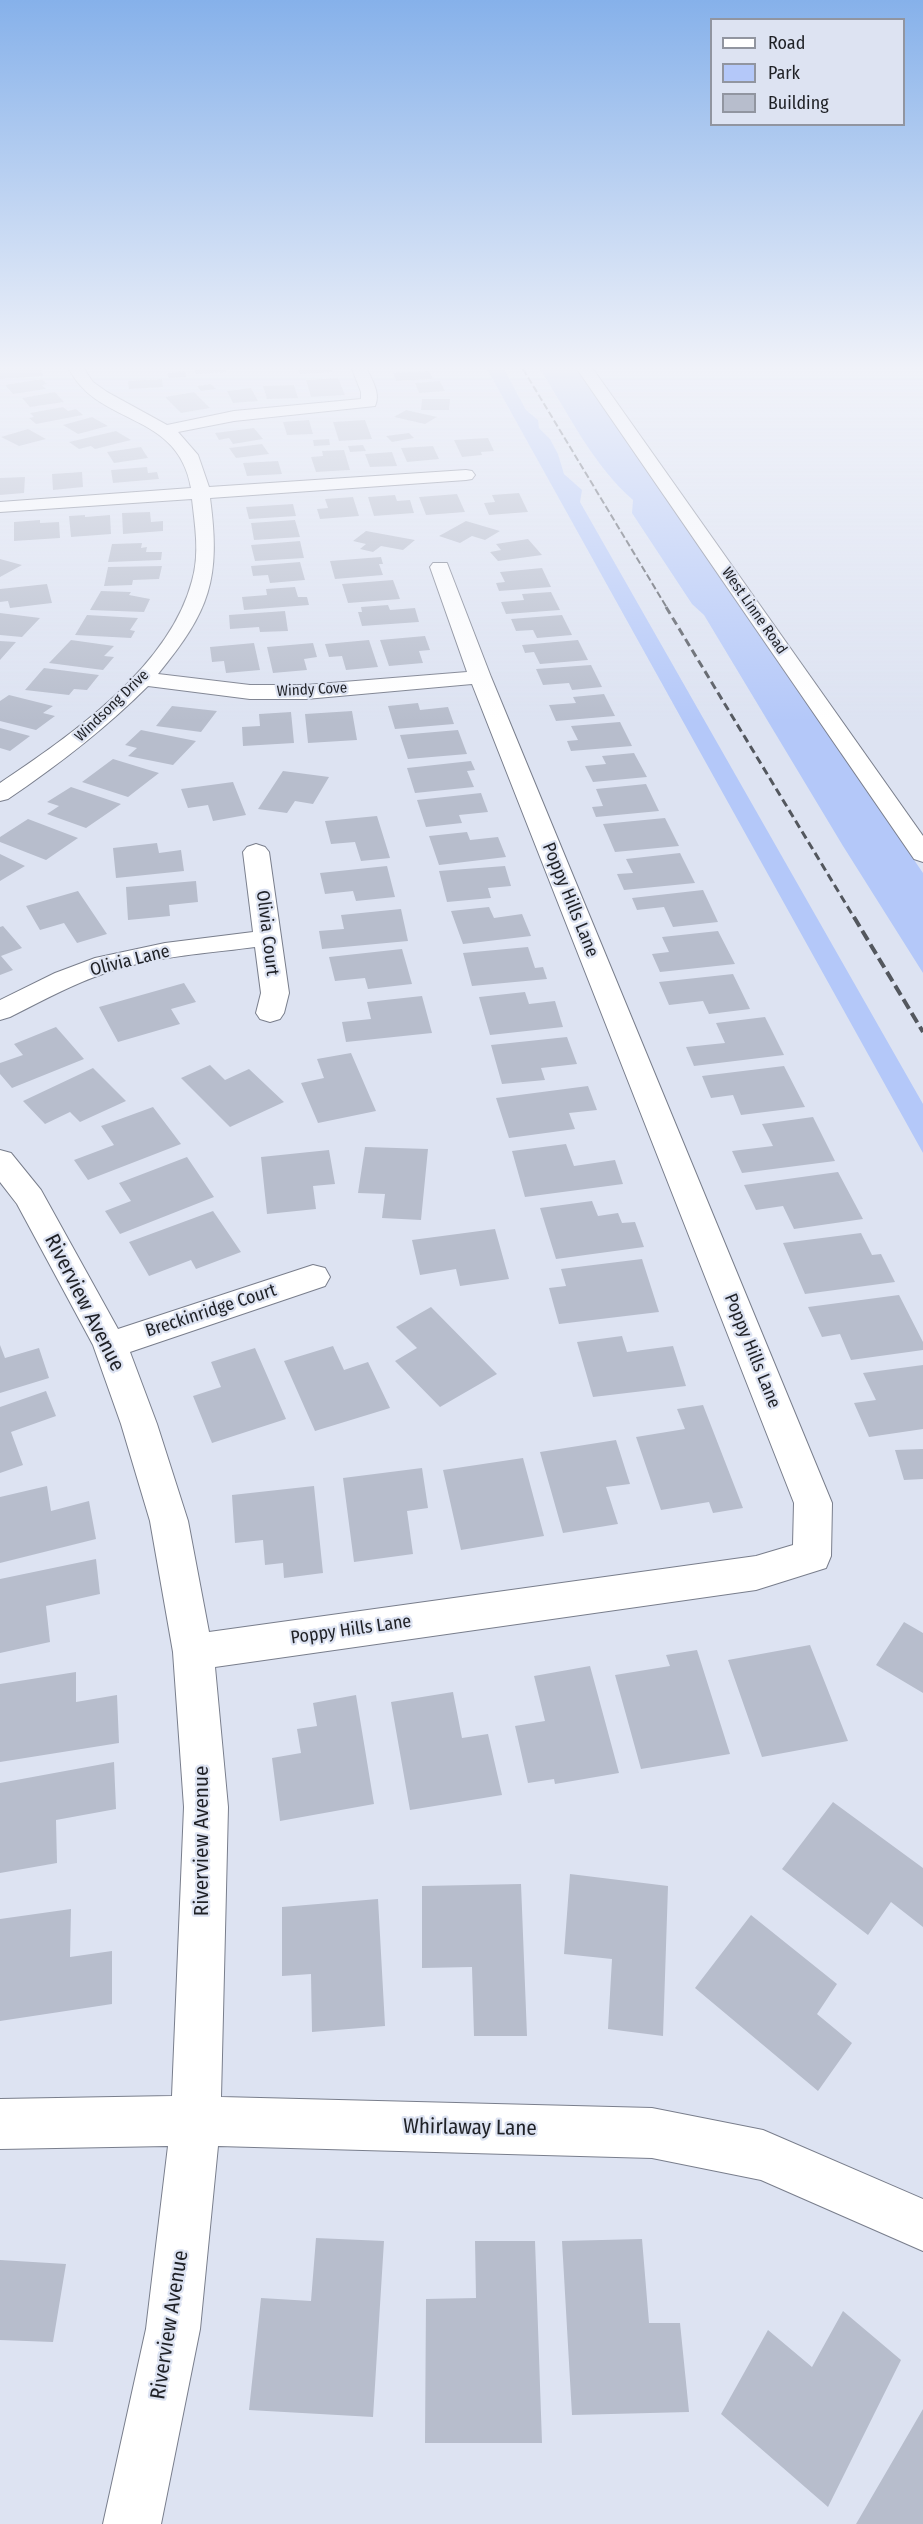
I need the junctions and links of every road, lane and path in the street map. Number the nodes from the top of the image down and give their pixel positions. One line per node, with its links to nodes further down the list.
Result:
1 (199, 487): 4 (street, Windsong Drive)
2 (292, 487): 4 (street)
3 (667, 487): 11 (street, West Linne Road)
4 (200, 493): 5 (street); 8 (street, Windsong Drive)
5 (0, 507)
6 (440, 567): 7 (street, Poppy Hills Lane)
7 (480, 677): 8 (street, Windy Cove); 18 (street, Poppy Hills Lane)
8 (143, 679): 9 (street, Windsong Drive)
9 (0, 794)
10 (256, 852): 12 (street, Olivia Court)
11 (923, 854)
12 (267, 938): 13 (street, Olivia Lane); 14 (street, Olivia Court)
13 (0, 1011)
14 (270, 1012)
15 (0, 1160): 17 (street, Riverview Avenue)
16 (313, 1277): 17 (street, Breckinridge Court)
17 (110, 1345): 18 (street, Riverview Avenue)
18 (193, 1652): 19 (street, Riverview Avenue)
19 (196, 2121): 20 (street, Whirlaway Lane); 21 (street, Whirlaway Lane); 22 (street, Riverview Avenue)
20 (0, 2124)
21 (923, 2225)
22 (132, 2524)

